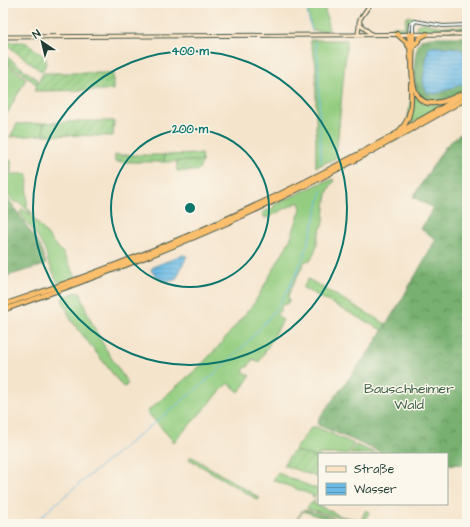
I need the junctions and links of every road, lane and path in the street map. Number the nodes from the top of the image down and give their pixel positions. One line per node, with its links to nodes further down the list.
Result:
1 (371, 3): 2 (main road)
2 (359, 22): 4 (main road); 5 (main road)
3 (467, 25): 7 (street)
4 (358, 34): 5 (main road); 10 (main road)
5 (371, 34): 6 (main road)
6 (397, 34): 7 (main road); 11 (highway)
7 (411, 34): 8 (main road); 11 (highway)
8 (427, 34): 9 (main road); 11 (highway)
9 (467, 34)
10 (3, 36)
11 (412, 48): 12 (highway); 14 (highway)
12 (467, 93): 14 (highway)
13 (467, 98): 16 (highway)
14 (388, 138): 15 (highway)
15 (3, 305)
16 (3, 310)

